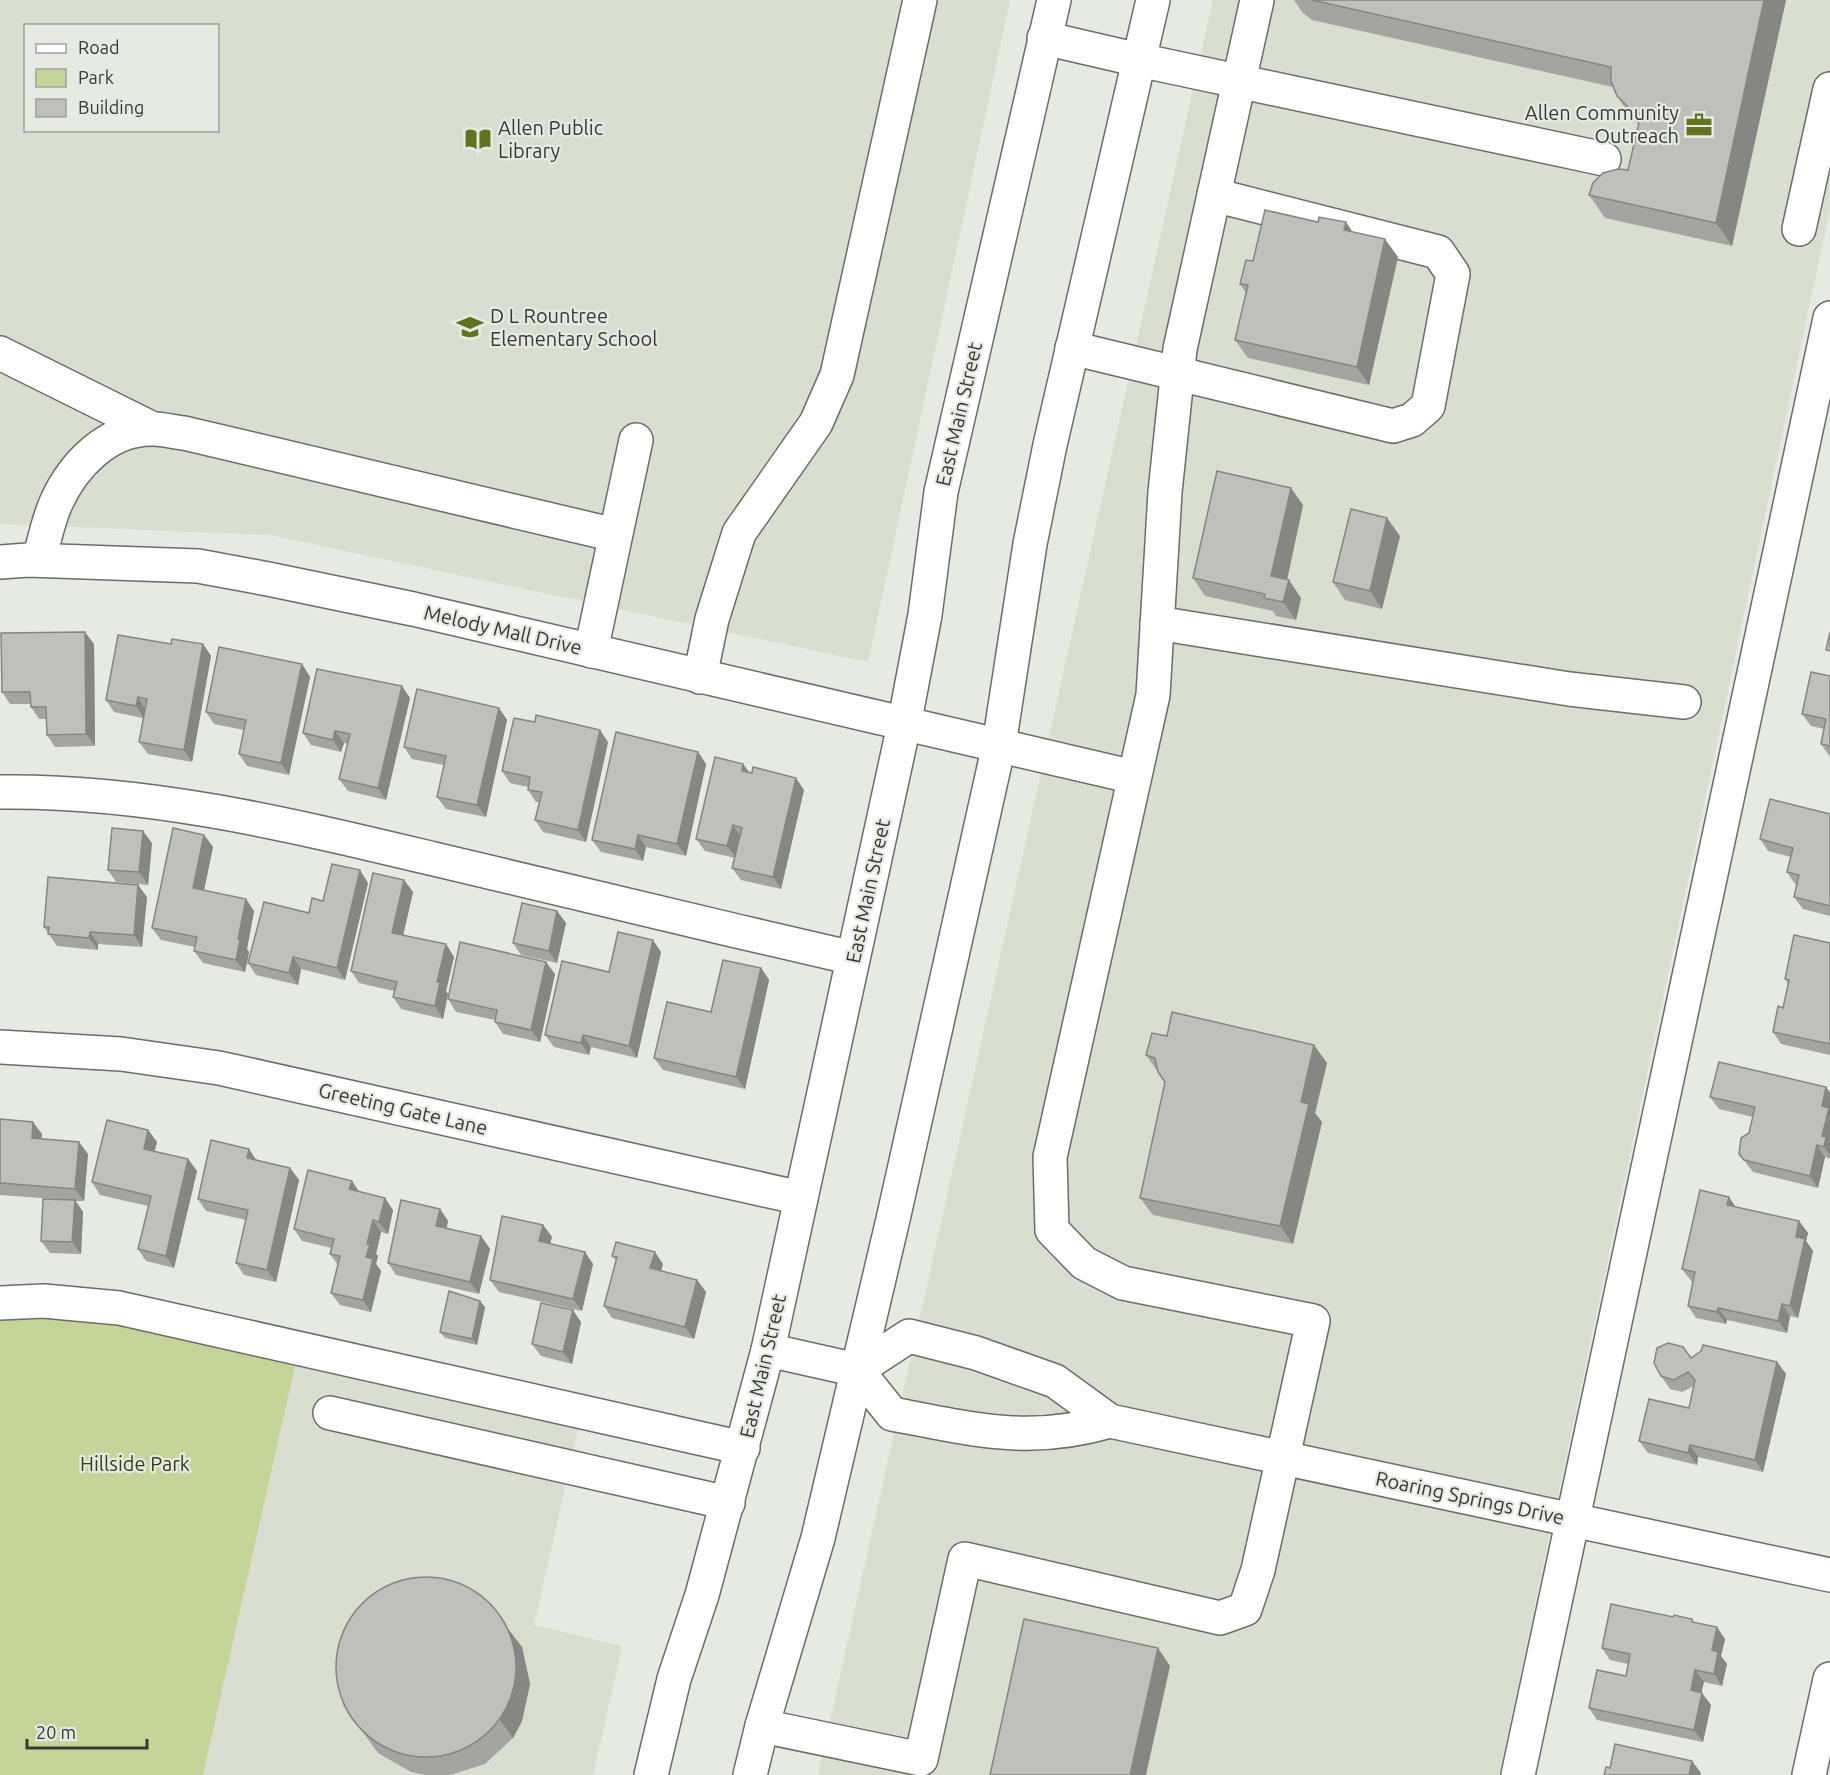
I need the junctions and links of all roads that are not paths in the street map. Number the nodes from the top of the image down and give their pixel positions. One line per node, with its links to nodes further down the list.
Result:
1 (920, 0): 23 (main road)
2 (1054, 0): 5 (main road, East Main Street)
3 (1153, 0): 6 (main road)
4 (1257, 0): 7 (main road)
5 (1044, 38): 6 (main road); 25 (main road, East Main Street)
6 (1139, 60): 7 (main road); 13 (main road)
7 (1239, 81): 9 (main road); 10 (main road)
8 (1830, 89): 11 (main road)
9 (1604, 159)
10 (1214, 195): 15 (main road); 15 (main road)
11 (1799, 229)
12 (1830, 318): 40 (main road)
13 (1072, 348): 15 (main road); 26 (main road)
14 (0, 353): 16 (main road)
15 (1178, 373): 21 (main road)
16 (151, 428): 18 (main road); 19 (main road)
17 (636, 440): 18 (main road)
18 (615, 535): 22 (main road)
19 (39, 560): 20 (main road, Melody Mall Drive); 22 (main road, Melody Mall Drive)
20 (0, 562)
21 (1157, 623): 24 (main road); 27 (main road)
22 (591, 651): 23 (main road, Melody Mall Drive)
23 (700, 677): 25 (main road, Melody Mall Drive)
24 (1684, 702)
25 (904, 724): 26 (main road, Melody Mall Drive); 29 (main road, East Main Street)
26 (999, 745): 27 (main road, Melody Mall Drive); 34 (main road)
27 (1134, 777): 38 (main road)
28 (0, 792): 29 (main road)
29 (853, 958): 31 (main road, East Main Street)
30 (0, 1047): 31 (main road, Greeting Gate Lane)
31 (801, 1197): 33 (main road, East Main Street)
32 (0, 1303): 37 (main road)
33 (768, 1350): 34 (main road); 37 (main road, East Main Street)
34 (857, 1370): 36 (main road, Roaring Springs Drive); 36 (main road, Roaring Springs Drive); 43 (main road)
35 (330, 1413): 39 (main road)
36 (1110, 1421): 38 (main road, Roaring Springs Drive)
37 (743, 1448): 39 (main road, East Main Street)
38 (1283, 1458): 40 (main road, Roaring Springs Drive); 43 (main road)
39 (728, 1503): 44 (main road, East Main Street)
40 (1573, 1520): 41 (main road, Roaring Springs Drive); 46 (main road)
41 (1830, 1575)
42 (1830, 1679): 47 (main road)
43 (762, 1726): 45 (main road)
44 (651, 1775)
45 (750, 1775)
46 (1518, 1775)
47 (1809, 1775)

